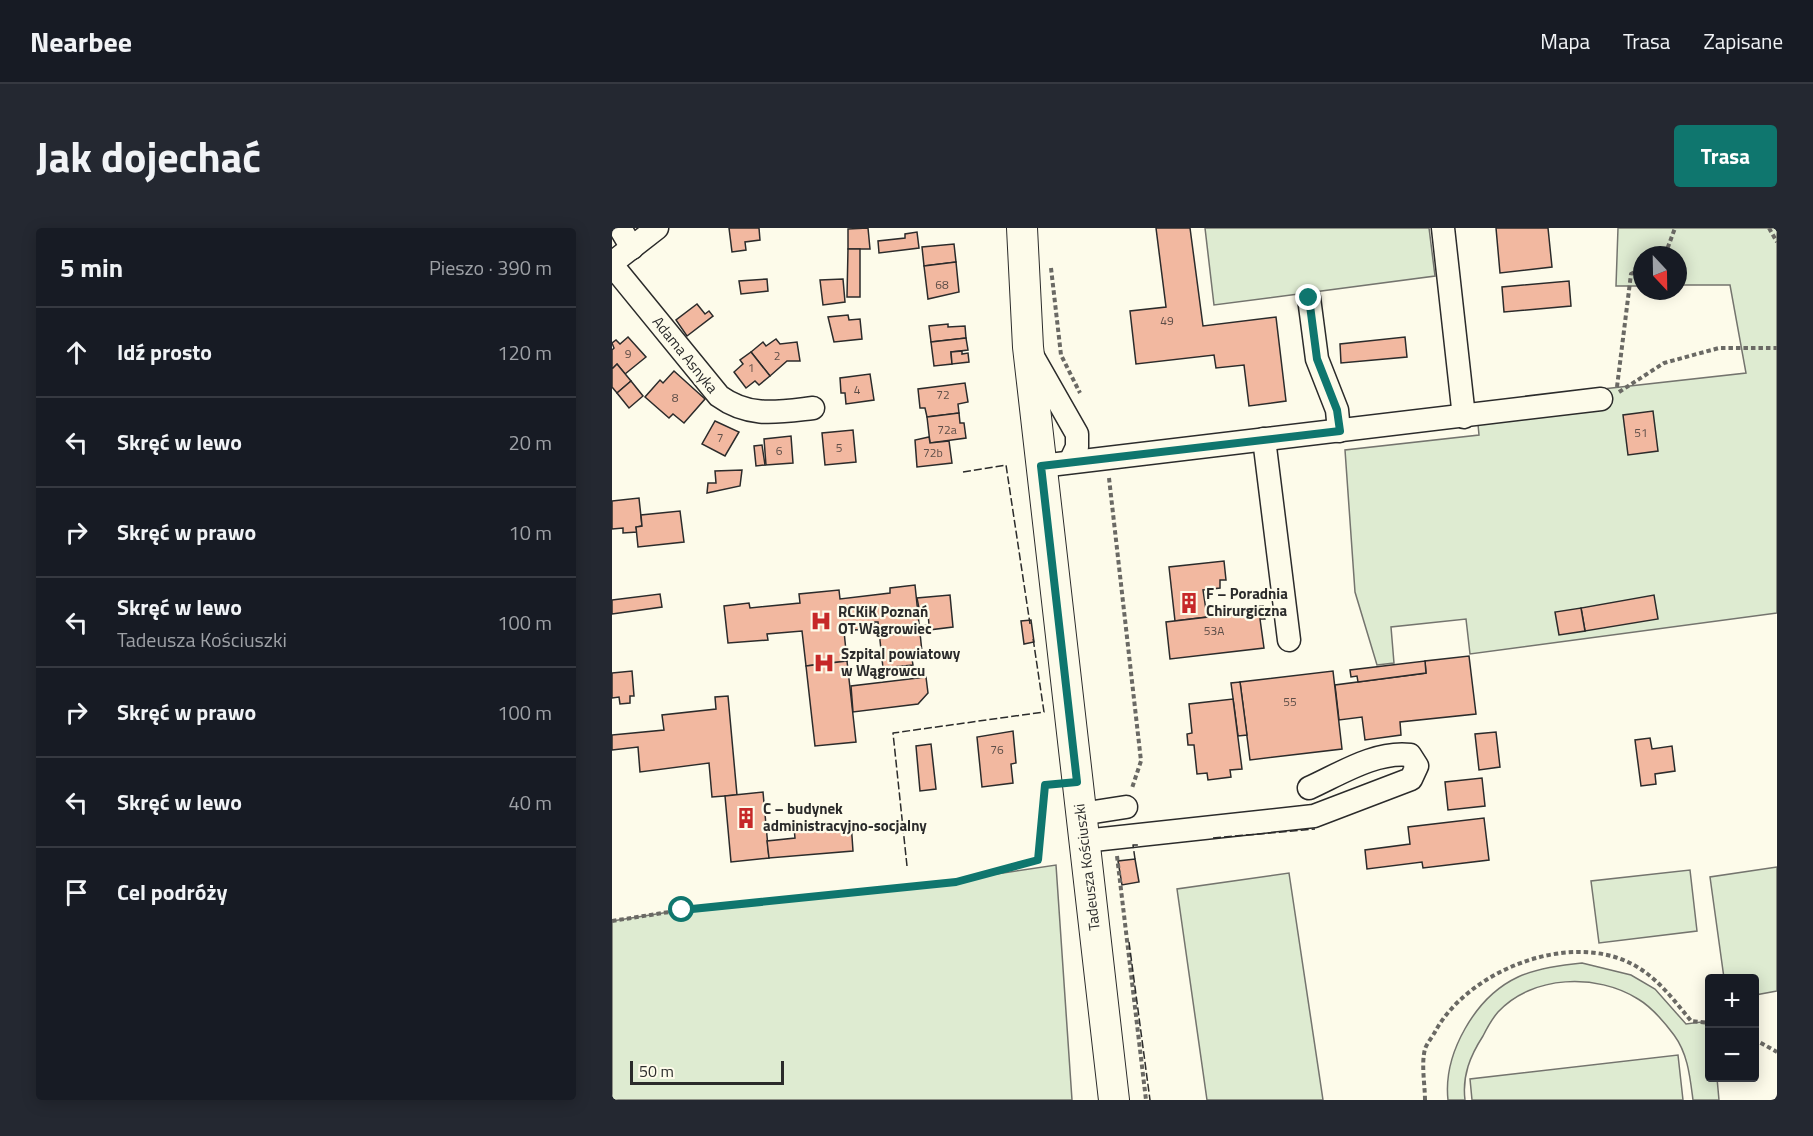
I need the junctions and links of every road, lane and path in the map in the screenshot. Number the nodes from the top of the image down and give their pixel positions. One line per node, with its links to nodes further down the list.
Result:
1 (620, 228): 10 (street)
2 (657, 228): 10 (street)
3 (1006, 228): 15 (main road, Tadeusza Kościuszki)
4 (1022, 228): 15 (main road, Tadeusza Kościuszki)
5 (1443, 228): 20 (street)
6 (1675, 228): 9 (path)
7 (1769, 228): 8 (path)
8 (1777, 242)
9 (1668, 246)
10 (632, 248): 12 (street)
11 (1051, 262): 18 (path)
12 (612, 264): 19 (street, Adama Asnyka)
13 (1633, 273): 17 (path)
14 (1309, 298): 21 (street)
15 (1028, 347): 24 (main road, Tadeusza Kościuszki); 24 (street)
16 (1777, 348): 17 (path)
17 (1609, 396): 20 (street)
18 (1085, 402)
19 (813, 408)
20 (1464, 417): 21 (street)
21 (1340, 431): 22 (street)
22 (1264, 440): 23 (street); 25 (street)
23 (1107, 458): 24 (street); 28 (path)
24 (1056, 464): 26 (main road, Tadeusza Kościuszki)
25 (1289, 640)
26 (1077, 782): 29 (main road, Tadeusza Kościuszki); 31 (path)
27 (1309, 788): 30 (street)
28 (1126, 807): 29 (street)
29 (1083, 827): 30 (street); 35 (main road, Tadeusza Kościuszki)
30 (1117, 837): 36 (path)
31 (612, 921)
32 (1705, 1022): 37 (path)
33 (1759, 1041): 34 (path)
34 (1777, 1052)
35 (1114, 1100)
36 (1146, 1100)
37 (1425, 1100)

